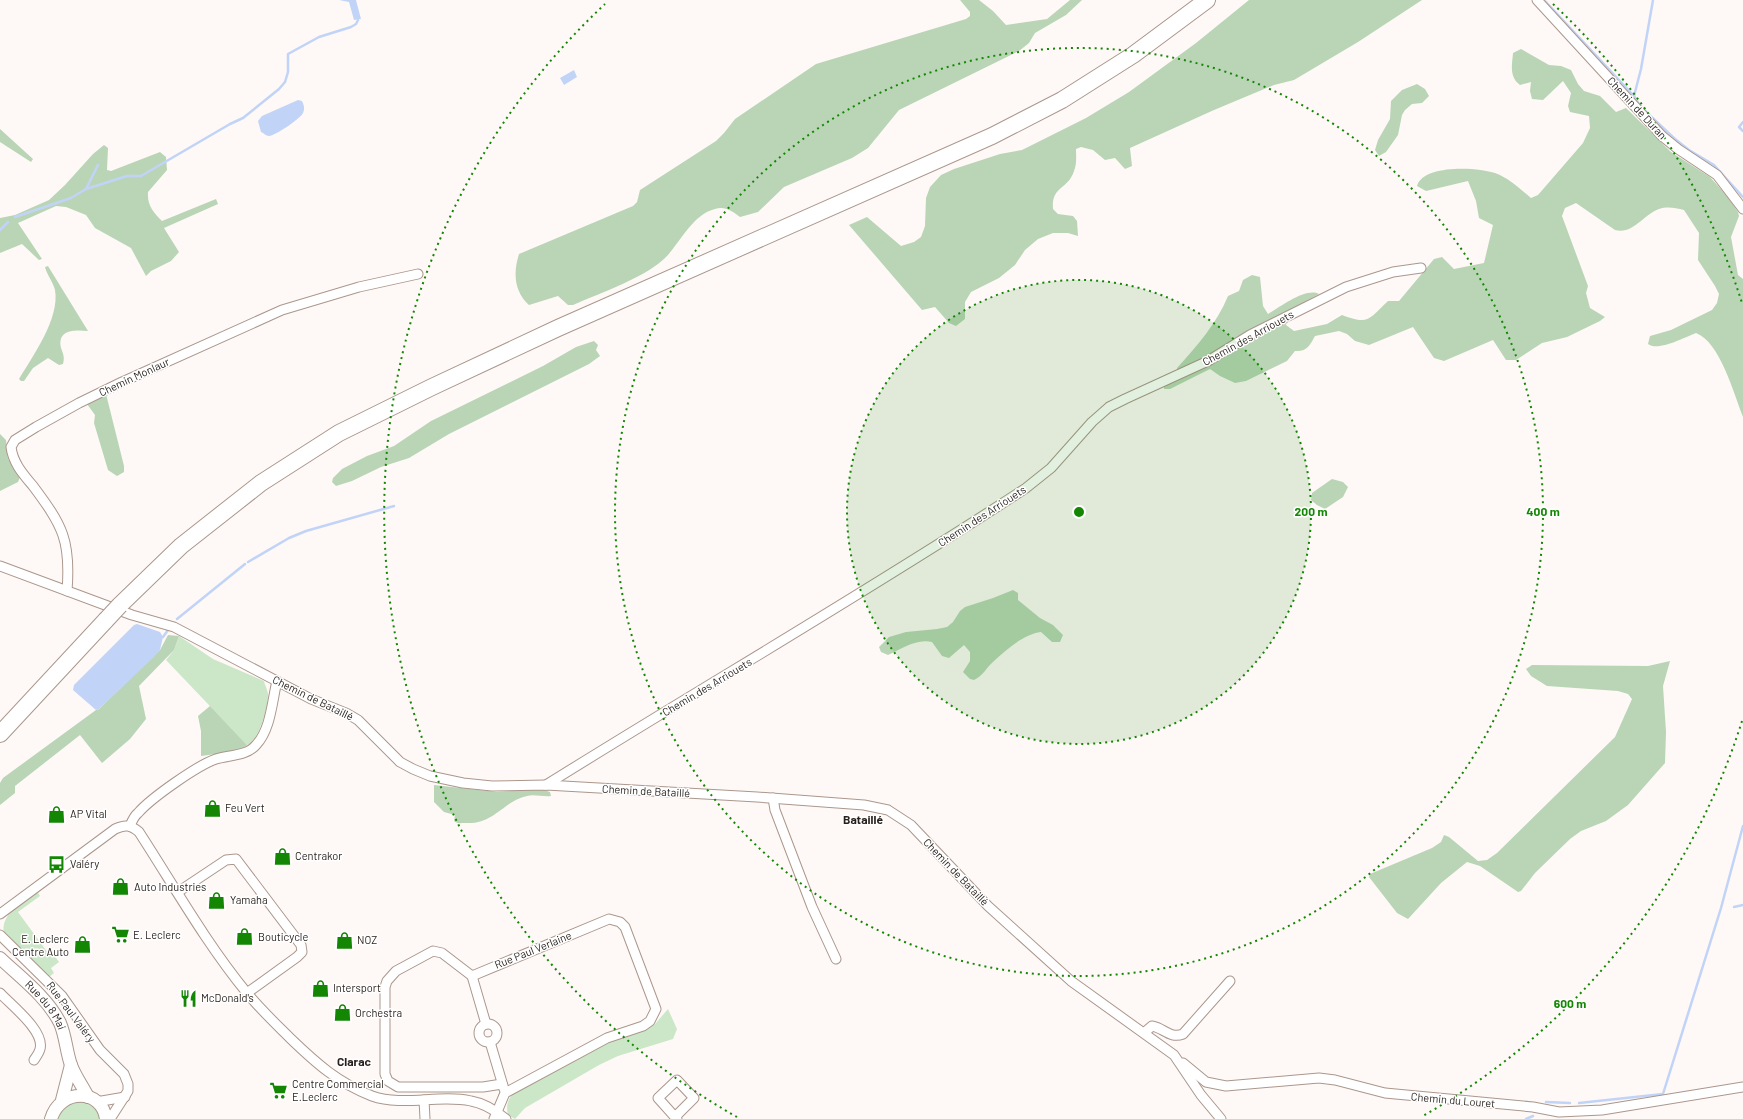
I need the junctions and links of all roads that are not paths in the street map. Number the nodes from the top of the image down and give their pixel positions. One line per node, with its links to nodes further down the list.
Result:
1 (1207, 0): 9 (highway, bridge)
2 (1537, 0): 3 (street, Chemin de Duran)
3 (1743, 208)
4 (1421, 268): 10 (street, Chemin des Arriouets)
5 (418, 274): 7 (street, Chemin Monlaur)
6 (0, 566): 7 (street, Chemin de Bataillé)
7 (67, 591): 8 (street, Chemin de Bataillé)
8 (278, 682): 10 (street, Chemin de Bataillé); 12 (street)
9 (0, 734)
10 (546, 785): 11 (street, Chemin de Bataillé)
11 (773, 798): 17 (street); 23 (street, Chemin de Bataillé)
12 (130, 826): 13 (street); 14 (street)
13 (178, 892): 20 (street); 20 (street)
14 (0, 914)
15 (0, 935): 29 (street, Rue Paul Valéry)
16 (0, 958): 25 (street, Rue du 8 Mai)
17 (836, 959)
18 (472, 976): 26 (street); 26 (street); 28 (street, Rue Paul Verlaine)
19 (1230, 981): 22 (street)
20 (247, 993): 32 (street)
21 (0, 994): 24 (street)
22 (1144, 1032)
23 (1174, 1055): 27 (street, Chemin du Louret); 39 (street, Chemin de Bataillé)
24 (34, 1060)
25 (71, 1065): 30 (street, Rue du 8 Mai); 31 (street, Rue du 8 Mai)
26 (502, 1084): 28 (street)
27 (1743, 1087)
28 (505, 1093): 33 (street)
29 (125, 1097): 30 (street); 36 (street)
30 (92, 1099): 31 (street); 35 (street, Rue du 8 Mai)
31 (62, 1100): 34 (street, Rue du 8 Mai)
32 (424, 1100): 33 (street); 37 (street)
33 (496, 1116): 38 (street)
34 (51, 1119)
35 (106, 1119)
36 (110, 1119)
37 (425, 1119)
38 (506, 1119)
39 (1221, 1119)

